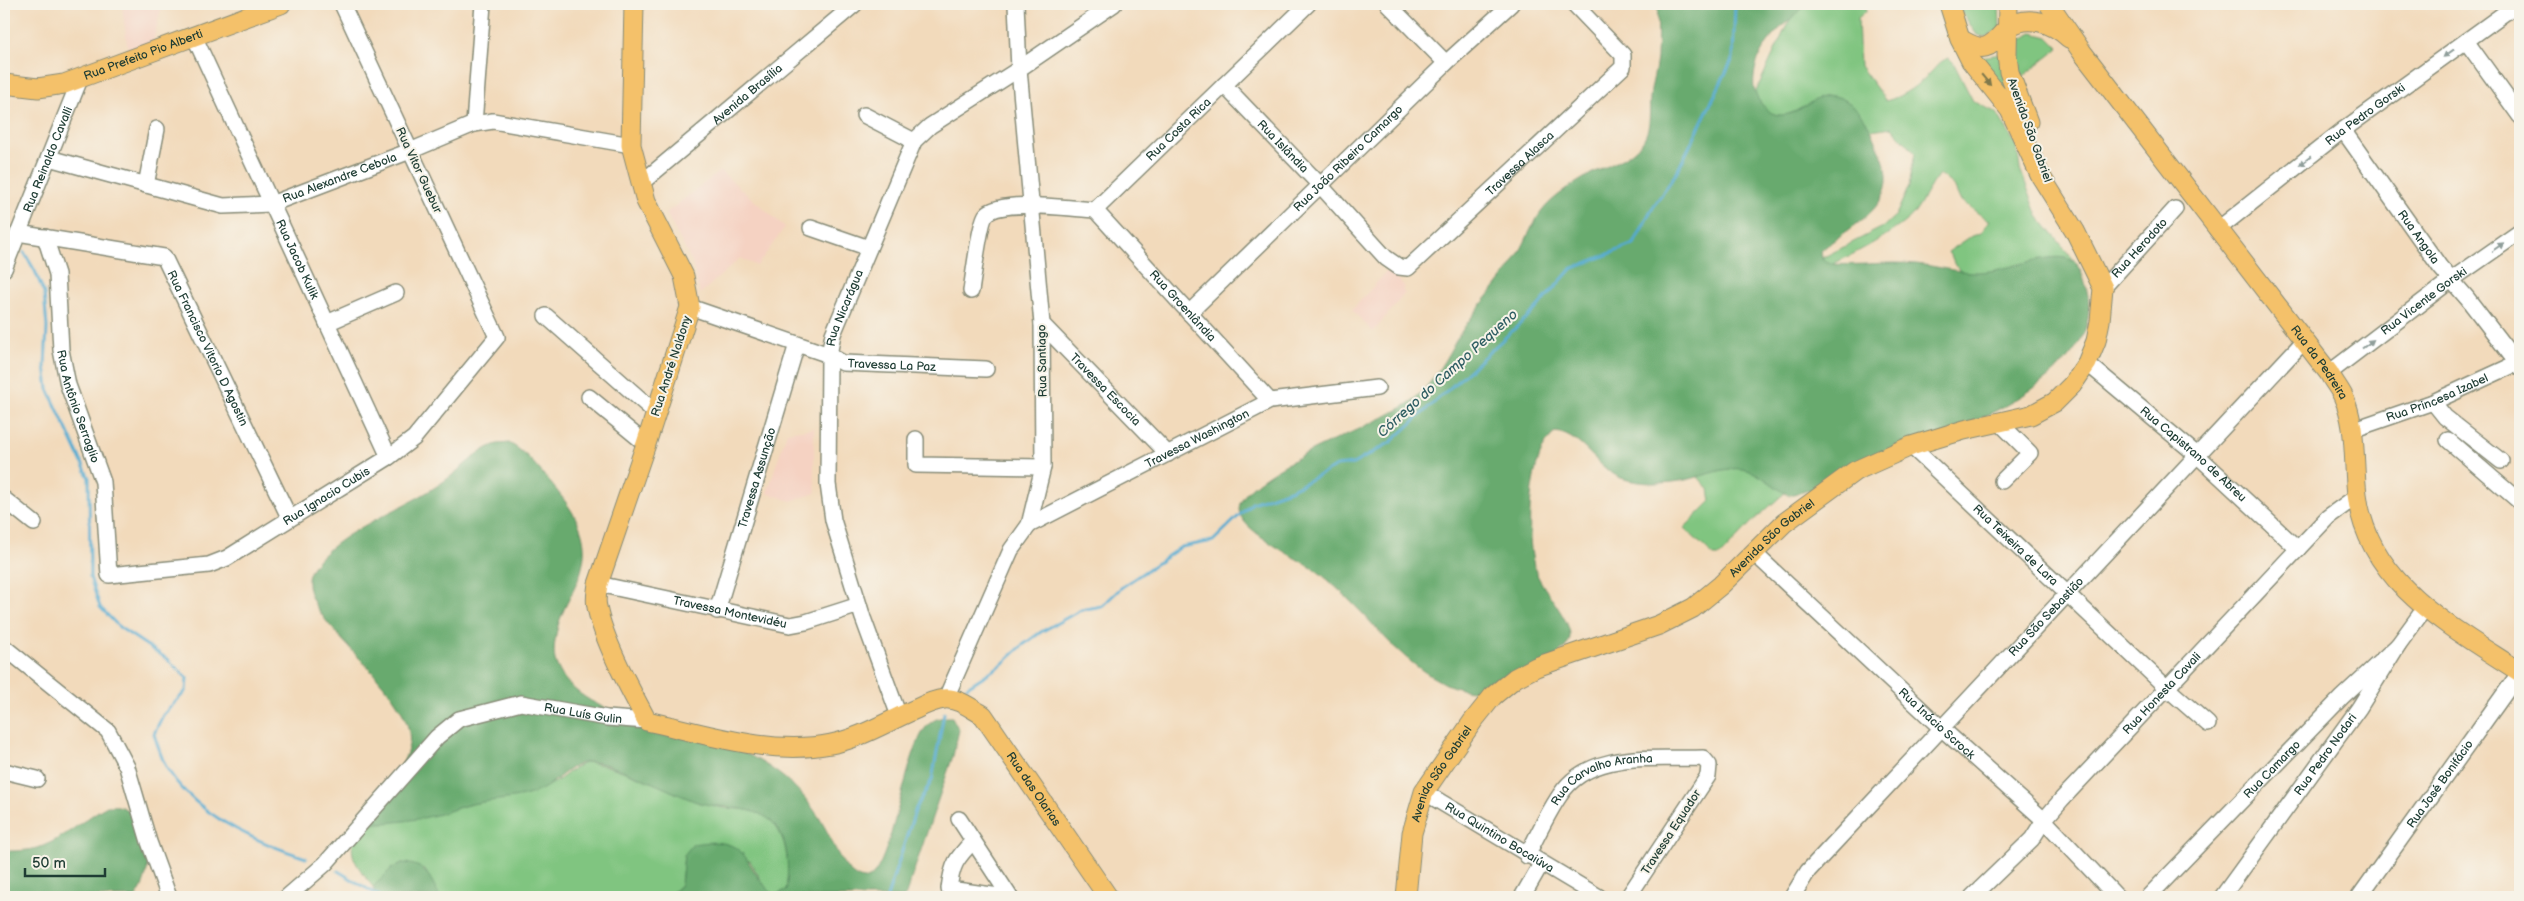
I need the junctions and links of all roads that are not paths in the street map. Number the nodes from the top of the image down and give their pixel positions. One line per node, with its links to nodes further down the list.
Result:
1 (281, 4): 17 (main road, Rua Prefeito Pio Alberti)
2 (342, 4): 33 (street, Rua Vitor Guebur)
3 (482, 4): 28 (street)
4 (634, 4): 32 (main road, Rua André Naldony)
5 (856, 4): 35 (street, Avenida Brasília)
6 (1016, 4): 22 (street, Rua Santiago)
7 (1114, 4): 22 (street, Rua Nicarágua)
8 (1308, 4): 25 (street, Rua Costa Rica)
9 (1388, 4): 21 (street)
10 (1511, 4): 21 (street, Rua João Ribeiro Camargo)
11 (1574, 4): 49 (street, Travessa Alasca)
12 (1949, 4): 18 (main road, Avenida São Gabriel)
13 (2008, 4): 16 (main road, Avenida São Gabriel)
14 (2516, 4): 19 (street, Rua Pedro Gorski)
15 (2054, 5): 16 (main road); 20 (main road, Rua da Pedreira)
16 (2015, 24): 18 (main road); 20 (main road, Rua da Pedreira); 38 (main road, Avenida São Gabriel)
17 (194, 36): 23 (main road, Rua Prefeito Pio Alberti); 39 (street, Rua Jacob Kulik)
18 (1960, 39): 38 (main road, Avenida São Gabriel, one-way to 38)
19 (2466, 41): 27 (street); 30 (street, Rua Pedro Gorski, one-way to 30)
20 (2082, 52): 44 (main road, Rua da Pedreira)
21 (1446, 63): 37 (street, Rua João Ribeiro Camargo)
22 (1019, 69): 31 (street, Rua Nicarágua); 40 (street, Rua Santiago)
23 (80, 78): 24 (main road, Rua Prefeito Pio Alberti); 34 (street, Rua Reinaldo Cavalli)
24 (4, 84)
25 (1224, 85): 37 (street, Rua Islândia); 42 (street, Rua Costa Rica)
26 (864, 115): 31 (street)
27 (2520, 116)
28 (474, 124): 32 (street, Rua Alexandre Cebola); 33 (street, Rua Alexandre Cebola)
29 (157, 129): 36 (street)
30 (2343, 130): 44 (street, Rua Pedro Gorski, one-way to 44); 51 (street, Rua Angola)
31 (914, 141): 48 (street, Rua Nicarágua)
32 (631, 145): 35 (main road, Rua André Naldony)
33 (410, 151): 39 (street, Rua Alexandre Cebola); 60 (street, Rua Vitor Guebur)
34 (49, 158): 36 (street, Rua Alexandre Cebola); 45 (street, Rua Reinaldo Cavalli)
35 (640, 184): 55 (main road, Rua André Naldony)
36 (146, 185): 39 (street, Rua Alexandre Cebola)
37 (1320, 185): 49 (street, Rua Islândia); 56 (street, Rua João Ribeiro Camargo)
38 (2053, 197): 52 (main road, Avenida São Gabriel)
39 (271, 204): 58 (street, Rua Jacob Kulik)
40 (1031, 206): 42 (street); 53 (street); 59 (street, Rua Santiago)
41 (2175, 209): 52 (street, Rua Herodoto)
42 (1095, 210): 56 (street, Rua Groenlândia)
43 (811, 228): 48 (street)
44 (2217, 230): 61 (main road, Rua da Pedreira)
45 (18, 232): 47 (street, Rua Francisco Vitorio D Agostin); 50 (street, Rua Reinaldo Cavalli)
46 (2520, 232): 51 (street, Rua Vicente Gorski, one-way to 46)
47 (44, 237): 88 (street, Rua Francisco Vitorio D Agostin); 93 (street, Rua Antônio Serraglio)
48 (869, 248): 63 (street, Rua Nicarágua)
49 (1408, 268)
50 (4, 269)
51 (2451, 280): 65 (street, Rua Angola); 67 (street, Rua Vicente Gorski, one-way to 51)
52 (2103, 288): 64 (main road, Avenida São Gabriel)
53 (971, 292)
54 (396, 293): 58 (street)
55 (690, 307): 62 (street, Travessa La Paz); 72 (main road, Rua André Naldony)
56 (1189, 313): 70 (street, Rua Groenlândia)
57 (546, 316): 72 (street)
58 (327, 324): 81 (street, Rua Jacob Kulik)
59 (1042, 324): 79 (street, Travessa Escocia); 83 (street, Rua Santiago)
60 (496, 337): 81 (street, Rua Ignacio Cubis)
61 (2304, 341): 67 (main road, Rua da Pedreira); 80 (street, Rua São Sebastião)
62 (797, 344): 63 (street, Travessa La Paz); 98 (street, Travessa Assunção)
63 (829, 355): 66 (street, Travessa La Paz); 96 (street, Rua Nicarágua)
64 (2087, 363): 73 (main road, Avenida São Gabriel); 80 (street, Rua Capistrano de Abreu)
65 (2519, 364): 71 (street, Rua Princesa Izabel)
66 (986, 369)
67 (2329, 373): 74 (main road, Rua da Pedreira)
68 (1377, 388): 70 (street, Travessa Washington)
69 (589, 397): 77 (street)
70 (1270, 401): 79 (street, Travessa Washington)
71 (2433, 402): 74 (street, Rua Princesa Izabel); 82 (street)
72 (656, 413): 77 (main road, Rua André Naldony)
73 (1999, 422): 78 (main road, Avenida São Gabriel); 84 (street)
74 (2352, 430): 85 (main road, Rua da Pedreira)
75 (916, 439): 83 (street)
76 (2448, 440): 87 (street)
77 (646, 444): 94 (main road, Rua André Naldony)
78 (1910, 446): 92 (main road, Avenida São Gabriel); 95 (street, Rua Teixeira de Lara)
79 (1168, 454): 90 (street, Travessa Washington)
80 (2197, 455): 91 (street, Rua Capistrano de Abreu); 95 (street, Rua São Sebastião)
81 (388, 457): 88 (street, Rua Ignacio Cubis)
82 (2501, 461)
83 (1043, 467): 90 (street, Rua Santiago)
84 (2002, 481)
85 (2357, 496): 91 (street, Rua Honesta Cavali); 97 (main road, Rua da Pedreira)
86 (4, 499): 89 (street)
87 (2520, 502)
88 (289, 518): 93 (street, Rua Ignacio Cubis)
89 (34, 523)
90 (1028, 525): 103 (street, Rua Santiago)
91 (2298, 548): 102 (street, Rua Honesta Cavali)
92 (1754, 553): 107 (street, Rua Inácio Scrock); 111 (main road, Avenida São Gabriel)
93 (110, 575)
94 (598, 584): 98 (street, Travessa Montevidéu); 105 (main road, Rua André Naldony)
95 (2067, 592): 102 (street, Rua Teixeira de Lara); 107 (street, Rua São Sebastião)
96 (859, 605): 98 (street, Travessa Montevidéu); 104 (street, Rua Nicarágua)
97 (2425, 608): 99 (street, Rua Pedro Nodari); 101 (main road, Rua da Pedreira)
98 (717, 611)
99 (2398, 645): 130 (street, Rua Camargo); 131 (street, Rua Pedro Nodari)
100 (4, 647): 118 (street)
101 (2520, 672): 132 (street, Rua José Bonifácio)
102 (2168, 689): 106 (street, Rua Teixeira de Lara); 113 (street, Rua Honesta Cavali)
103 (946, 698): 104 (main road, Rua Luís Gulin); 122 (main road, Rua das Olarias)
104 (899, 716): 105 (main road, Rua Luís Gulin)
105 (647, 721): 119 (street, Rua Luís Gulin)
106 (2208, 724)
107 (1940, 727): 113 (street, Rua Inácio Scrock); 127 (street, Rua São Sebastião)
108 (1709, 765): 115 (street, Rua Carvalho Aranha); 126 (street, Travessa Equador)
109 (4, 771): 110 (street)
110 (37, 779)
111 (1424, 792): 115 (street, Rua Quintino Bocaiúva); 123 (main road, Avenida São Gabriel)
112 (958, 819): 114 (street)
113 (2044, 820): 128 (street, Rua Honesta Cavali); 129 (street, Rua Inácio Scrock)
114 (973, 841): 120 (street); 121 (street)
115 (1526, 856): 116 (street, Rua Quintino Bocaiúva)
116 (1540, 864): 117 (street, Rua Quintino Bocaiúva); 124 (street)
117 (1582, 894): 125 (street, Rua Quintino Bocaiúva)
118 (169, 897)
119 (287, 897)
120 (1006, 897)
121 (1010, 897)
122 (1108, 897)
123 (1406, 897)
124 (1522, 897)
125 (1599, 897)
126 (1628, 897)
127 (1792, 897)
128 (1972, 897)
129 (2117, 897)
130 (2148, 897)
131 (2222, 897)
132 (2359, 897)

